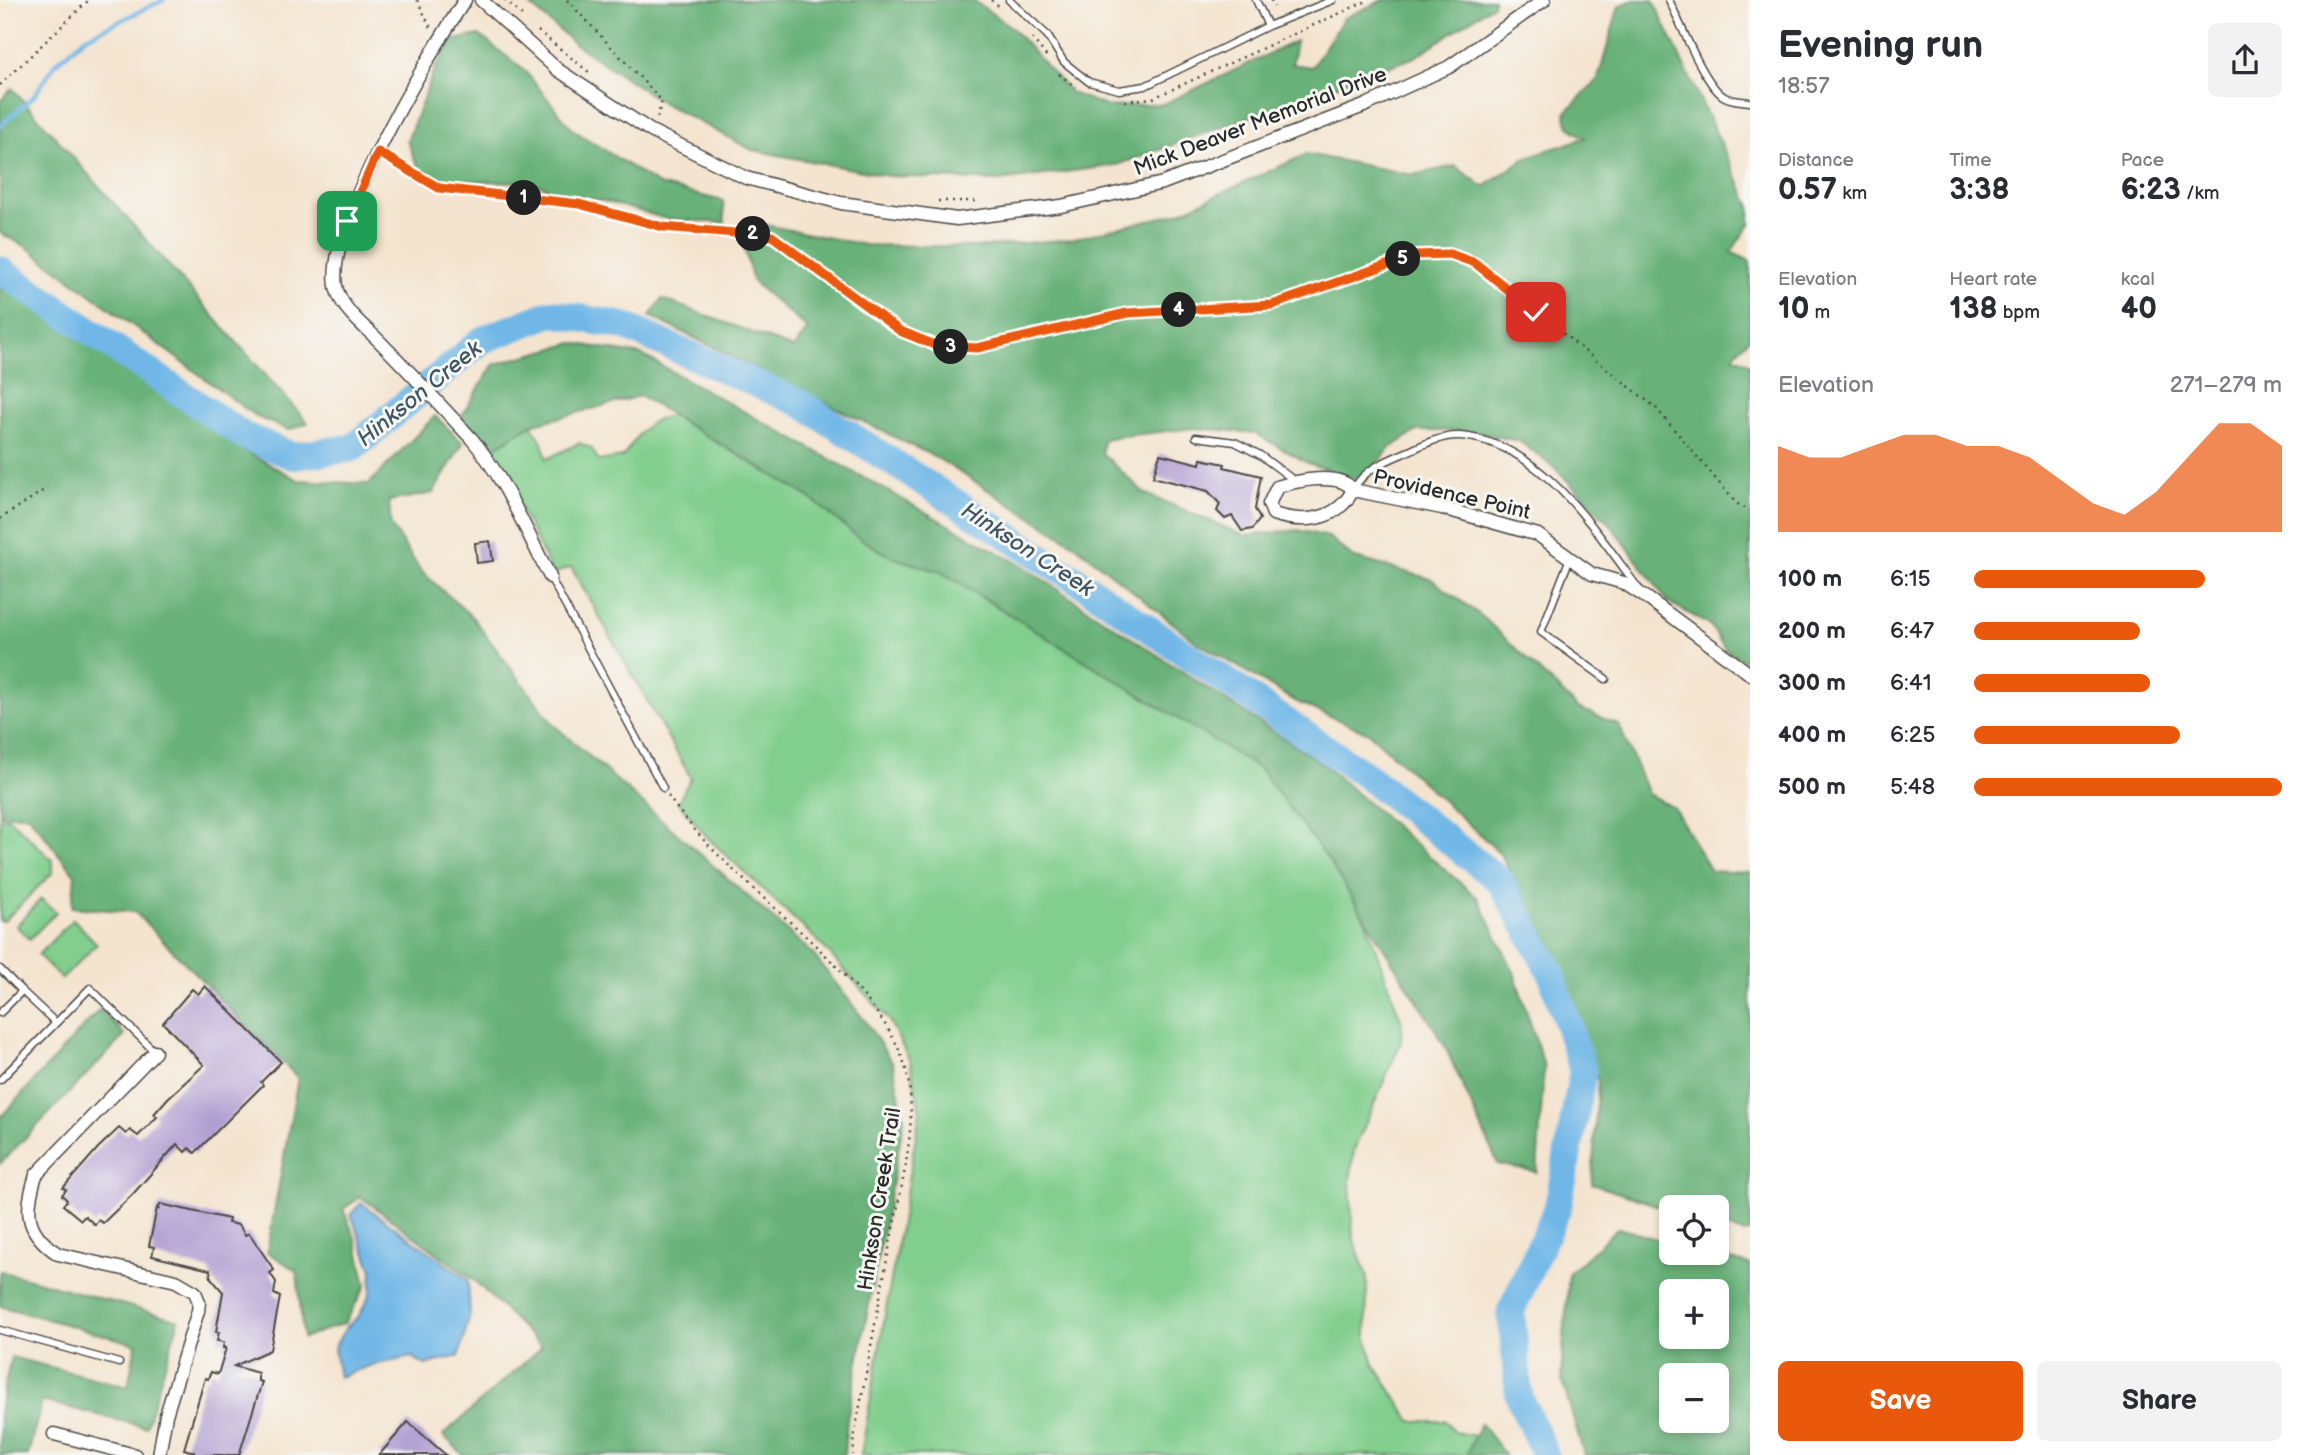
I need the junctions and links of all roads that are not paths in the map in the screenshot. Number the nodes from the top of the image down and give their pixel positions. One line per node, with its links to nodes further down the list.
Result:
1 (465, 0): 14 (street)
2 (481, 0): 6 (street, Mick Deaver Memorial Drive)
3 (1009, 0): 8 (lane)
4 (1256, 0): 8 (lane)
5 (1333, 0): 8 (lane)
6 (1544, 0)
7 (1669, 0): 9 (lane)
8 (1268, 26)
9 (1750, 102)
10 (1196, 437): 11 (lane)
11 (1295, 481): 12 (street, Providence Point); 12 (street, Providence Point)
12 (1353, 491): 13 (street, Providence Point); 15 (lane)
13 (1571, 557): 15 (street, Providence Point); 17 (lane)
14 (550, 577): 18 (lane)
15 (1647, 598): 16 (street, Providence Point)
16 (1750, 674)
17 (1606, 679)
18 (663, 788)
19 (0, 969): 20 (lane)
20 (22, 991): 21 (lane); 22 (lane)
21 (0, 1013)
22 (56, 1023): 23 (lane); 24 (lane)
23 (155, 1052): 29 (street)
24 (0, 1080)
25 (0, 1330): 26 (lane)
26 (119, 1363)
27 (54, 1434): 28 (street)
28 (135, 1455)
29 (159, 1455)

